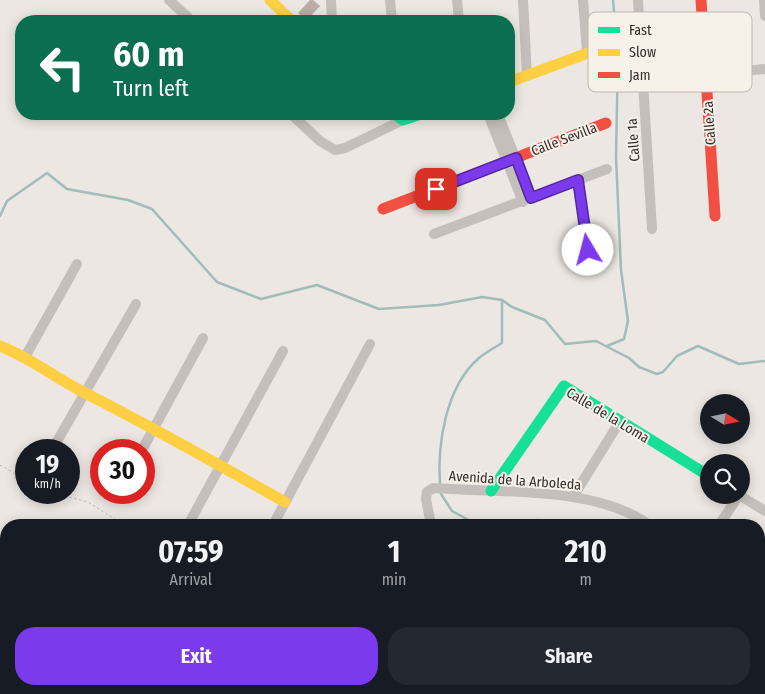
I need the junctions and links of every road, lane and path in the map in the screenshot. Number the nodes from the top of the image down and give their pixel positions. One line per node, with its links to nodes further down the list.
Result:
1 (169, 0): 9 (street)
2 (270, 0): 10 (street)
3 (331, 0): 11 (street)
4 (390, 0): 12 (street)
5 (457, 0): 13 (street)
6 (523, 0): 18 (street)
7 (583, 0): 15 (street)
8 (764, 0): 14 (street)
9 (185, 15)
10 (286, 15)
11 (332, 15)
12 (391, 15)
13 (458, 15)
14 (765, 16)
15 (587, 52): 18 (street)
16 (765, 69): 17 (street)
17 (752, 70)
18 (527, 76): 19 (street)
19 (515, 80)
20 (644, 92): 33 (street, Calle 1a)
21 (707, 92): 32 (street, Calle 2a)
22 (297, 120): 23 (street)
23 (394, 120)
24 (491, 120): 27 (street)
25 (500, 120): 27 (street)
26 (606, 124): 27 (street, Calle Sevilla)
27 (511, 160): 30 (street); 31 (street, Calle Sevilla)
28 (607, 169): 29 (street)
29 (578, 180): 30 (street); 35 (street)
30 (527, 200): 34 (street)
31 (383, 209)
32 (715, 216)
33 (652, 229)
34 (434, 234)
35 (588, 250)
36 (77, 264): 42 (street)
37 (136, 304): 43 (street)
38 (203, 338): 45 (street)
39 (370, 344): 55 (street)
40 (0, 346): 42 (street)
41 (283, 351): 49 (street)
42 (25, 356): 43 (street)
43 (85, 393): 45 (street); 46 (street)
44 (620, 421): 50 (street, Calle de la Loma); 52 (street, Calle de la Loma); 53 (street)
45 (154, 428): 47 (street); 49 (street)
46 (58, 439)
47 (148, 439)
48 (0, 464): 51 (path)
49 (222, 467): 55 (street); 60 (street)
50 (700, 470)
51 (15, 473)
52 (491, 490): 53 (street, Avenida de la Arboleda); 62 (street, Avenida de la Arboleda)
53 (573, 497): 63 (street, Avenida de la Arboleda)
54 (80, 500): 59 (path)
55 (285, 502): 61 (street)
56 (750, 502): 58 (street)
57 (733, 504): 64 (street)
58 (765, 511)
59 (115, 519)
60 (192, 519)
61 (276, 519)
62 (430, 519)
63 (640, 519)
64 (723, 519)

